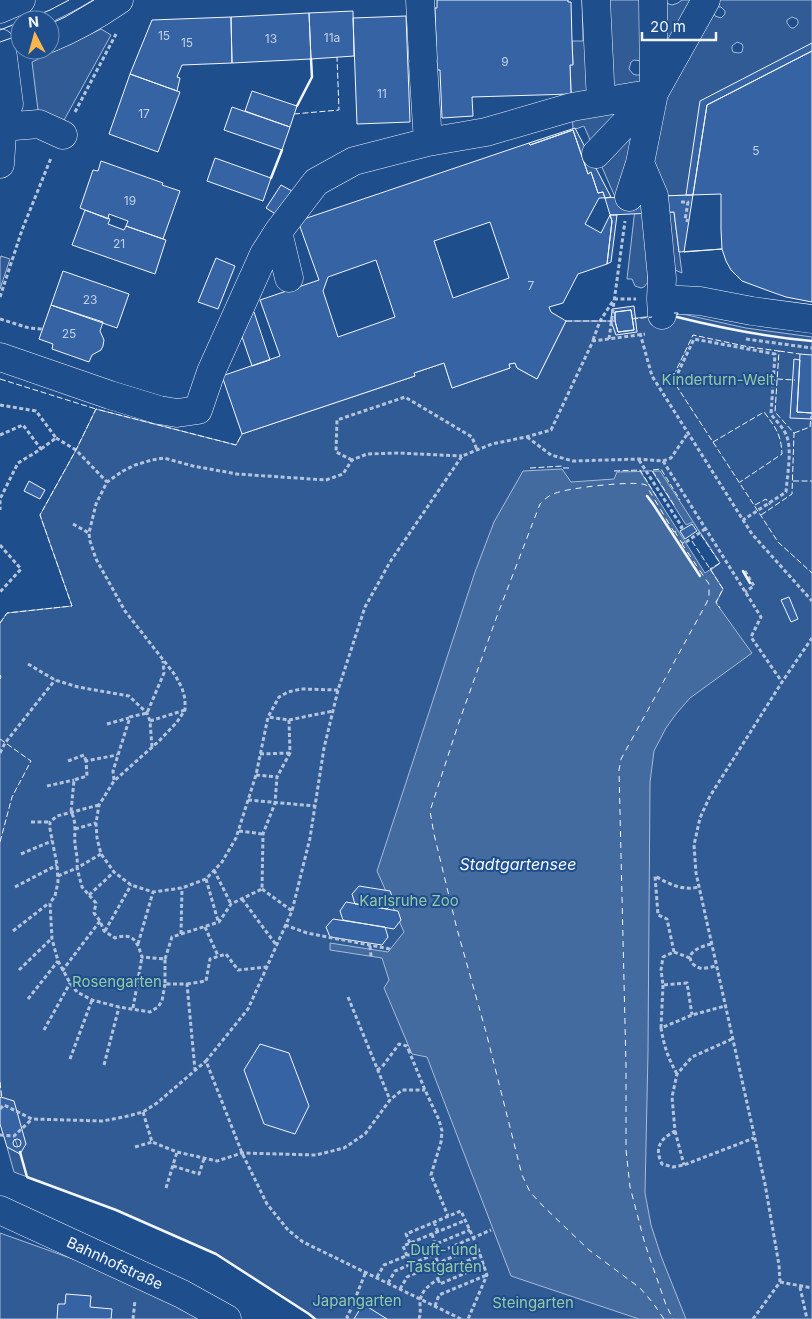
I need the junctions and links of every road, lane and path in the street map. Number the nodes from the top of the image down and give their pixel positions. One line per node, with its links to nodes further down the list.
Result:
1 (21, 0): 7 (street)
2 (119, 0): 8 (street)
3 (420, 0): 14 (street)
4 (596, 0): 11 (street)
5 (653, 0): 10 (street)
6 (706, 0): 10 (street)
7 (0, 9)
8 (60, 34)
9 (6, 52): 12 (street)
10 (654, 93): 11 (street); 15 (street); 17 (street)
11 (582, 111): 14 (street)
12 (2, 121): 13 (street); 16 (street)
13 (63, 135)
14 (428, 142): 20 (street)
15 (596, 154)
16 (0, 164)
17 (642, 197): 22 (path); 24 (street)
18 (688, 202): 19 (path)
19 (689, 221)
20 (278, 232): 21 (street); 28 (street)
21 (289, 278)
22 (614, 298): 26 (path); 27 (path)
23 (0, 319): 25 (path)
24 (812, 320)
25 (42, 329)
26 (609, 339): 27 (path); 31 (path)
27 (593, 341): 33 (path)
28 (0, 357)
29 (675, 379): 43 (path)
30 (0, 405): 34 (path)
31 (688, 433): 40 (path); 43 (path)
32 (0, 435): 35 (path)
33 (526, 437): 36 (path); 38 (path)
34 (56, 438): 35 (path); 41 (path)
35 (41, 449): 42 (path)
36 (477, 450): 37 (path); 39 (path)
37 (462, 456): 39 (path); 59 (path)
38 (639, 459): 40 (path); 46 (path)
39 (352, 460): 41 (path)
40 (663, 461): 45 (path)
41 (107, 482): 47 (path)
42 (0, 510)
43 (743, 520): 53 (path)
44 (73, 524): 47 (path)
45 (705, 529): 48 (path); 52 (path)
46 (678, 530)
47 (89, 532): 55 (path)
48 (686, 542)
49 (0, 545): 51 (path)
50 (745, 571): 52 (path)
51 (0, 592)
52 (745, 592): 58 (path)
53 (812, 601)
54 (812, 638): 58 (path)
55 (163, 661): 60 (path); 62 (path)
56 (28, 664): 57 (path)
57 (55, 680): 62 (path); 70 (path)
58 (782, 682): 102 (path)
59 (338, 690): 61 (path); 64 (path)
60 (185, 710): 66 (path); 68 (path)
61 (333, 711): 65 (path); 83 (path)
62 (147, 713): 63 (path); 66 (path)
63 (130, 717): 67 (path); 72 (path)
64 (268, 717): 65 (path); 71 (path)
65 (289, 720): 69 (path)
66 (150, 721): 68 (path)
67 (106, 724)
68 (152, 748): 78 (path)
69 (290, 752): 71 (path); 76 (path)
70 (0, 753)
71 (260, 754): 75 (path)
72 (118, 755): 74 (path); 78 (path)
73 (68, 761): 74 (path)
74 (86, 762): 77 (path)
75 (256, 775): 76 (path); 80 (path)
76 (277, 777): 81 (path)
77 (74, 780): 79 (path); 84 (path)
78 (114, 781): 82 (path)
79 (47, 786)
80 (248, 800): 81 (path); 89 (path)
81 (275, 803): 83 (path); 90 (path)
82 (99, 804): 84 (path); 87 (path)
83 (315, 806): 110 (path)
84 (72, 812): 86 (path); 88 (path)
85 (31, 822): 86 (path)
86 (50, 822): 91 (path)
87 (96, 823): 88 (path); 93 (path)
88 (75, 829): 95 (path)
89 (239, 831): 90 (path); 96 (path)
90 (263, 834): 104 (path)
91 (52, 841): 92 (path); 94 (path)
92 (21, 854)
93 (101, 854): 95 (path); 97 (path)
94 (57, 865): 98 (path); 101 (path)
95 (77, 868): 98 (path); 106 (path)
96 (214, 870): 99 (path); 109 (path)
97 (114, 872): 100 (path); 106 (path)
98 (58, 876): 108 (path)
99 (206, 878): 103 (path); 112 (path)
100 (131, 885): 105 (path); 116 (path)
101 (15, 887)
102 (699, 887): 120 (path); 124 (path)
103 (182, 888): 105 (path); 117 (path)
104 (262, 889): 107 (path); 110 (path)
105 (153, 892): 119 (path)
106 (89, 895): 111 (path)
107 (242, 899): 109 (path); 121 (path)
108 (50, 903): 115 (path); 118 (path)
109 (230, 904): 112 (path)
110 (292, 911): 113 (path)
111 (100, 921): 116 (path); 134 (path)
112 (219, 922): 114 (path)
113 (285, 925): 121 (path); 122 (path)
114 (205, 927): 117 (path); 125 (path)
115 (13, 931)
116 (104, 931): 119 (path)
117 (181, 934): 129 (path)
118 (52, 939): 130 (path); 133 (path)
119 (138, 944): 127 (path)
120 (711, 944): 128 (path); 131 (path)
121 (277, 946): 132 (path)
122 (370, 948): 123 (path); 126 (path)
123 (390, 949)
124 (674, 952): 128 (path); 138 (path)
125 (218, 956): 132 (path); 137 (path)
126 (371, 956)
127 (142, 957): 129 (path); 144 (path)
128 (690, 958): 131 (path)
129 (165, 959): 136 (path)
130 (58, 961): 134 (path); 140 (path)
131 (716, 966): 143 (path)
132 (267, 967): 150 (path)
133 (19, 970)
134 (62, 971): 135 (path)
135 (70, 983): 141 (path); 147 (path)
136 (164, 984): 137 (path); 144 (path)
137 (187, 984): 152 (path)
138 (663, 985): 145 (path); 146 (path)
139 (348, 998): 153 (path)
140 (28, 999)
141 (92, 1000): 142 (path); 149 (path)
142 (119, 1006): 144 (path); 151 (path)
143 (725, 1006): 145 (path); 148 (path)
144 (133, 1008)
145 (692, 1015): 146 (path)
146 (661, 1028): 154 (path)
147 (44, 1030)
148 (732, 1038): 154 (path); 162 (path)
149 (70, 1059)
150 (206, 1061): 152 (path); 166 (path)
151 (104, 1065)
152 (195, 1070): 158 (path)
153 (377, 1070): 155 (path); 156 (path)
154 (677, 1074): 160 (path)
155 (425, 1090): 156 (path); 172 (path)
156 (390, 1100): 166 (path)
157 (0, 1110): 159 (path)
158 (143, 1112): 159 (path); 163 (path)
159 (32, 1119): 161 (path)
160 (675, 1131): 169 (path); 169 (path)
161 (0, 1135)
162 (754, 1138): 169 (path); 193 (path)
163 (152, 1142): 164 (path); 165 (path)
164 (135, 1147)
165 (177, 1152): 167 (path); 168 (path)
166 (242, 1153): 167 (path); 188 (path)
167 (204, 1159): 168 (path)
168 (173, 1166): 170 (path)
169 (684, 1166)
170 (166, 1188)
171 (0, 1210): 200 (street, Bahnhofstraße)
172 (448, 1216): 173 (path); 174 (path)
173 (466, 1220): 175 (path); 177 (path)
174 (434, 1222): 177 (path); 180 (path)
175 (470, 1230): 179 (path); 181 (path)
176 (492, 1230): 179 (path)
177 (438, 1232): 178 (path)
178 (432, 1234): 180 (path); 181 (path)
179 (473, 1238): 182 (path); 183 (path)
180 (410, 1243): 185 (path)
181 (433, 1245): 183 (path); 185 (path)
182 (477, 1246): 184 (path); 186 (path)
183 (435, 1254): 186 (path); 194 (path)
184 (480, 1255): 187 (path); 189 (path)
185 (408, 1256): 191 (path)
186 (438, 1263): 189 (path); 197 (path)
187 (484, 1265): 190 (path); 192 (path)
188 (366, 1272): 191 (path); 201 (path)
189 (436, 1274): 192 (path)
190 (487, 1275): 199 (path); 204 (path)
191 (377, 1278): 194 (path)
192 (438, 1279): 198 (path)
193 (780, 1282): 195 (path); 205 (path)
194 (388, 1283): 197 (path)
195 (800, 1287): 196 (path); 206 (path)
196 (812, 1288)
197 (400, 1289): 198 (path)
198 (420, 1299): 199 (path); 202 (path)
199 (435, 1306): 203 (path)
200 (227, 1319)
201 (348, 1319)
202 (419, 1319)
203 (461, 1319)
204 (468, 1319)
205 (753, 1319)
206 (806, 1319)

